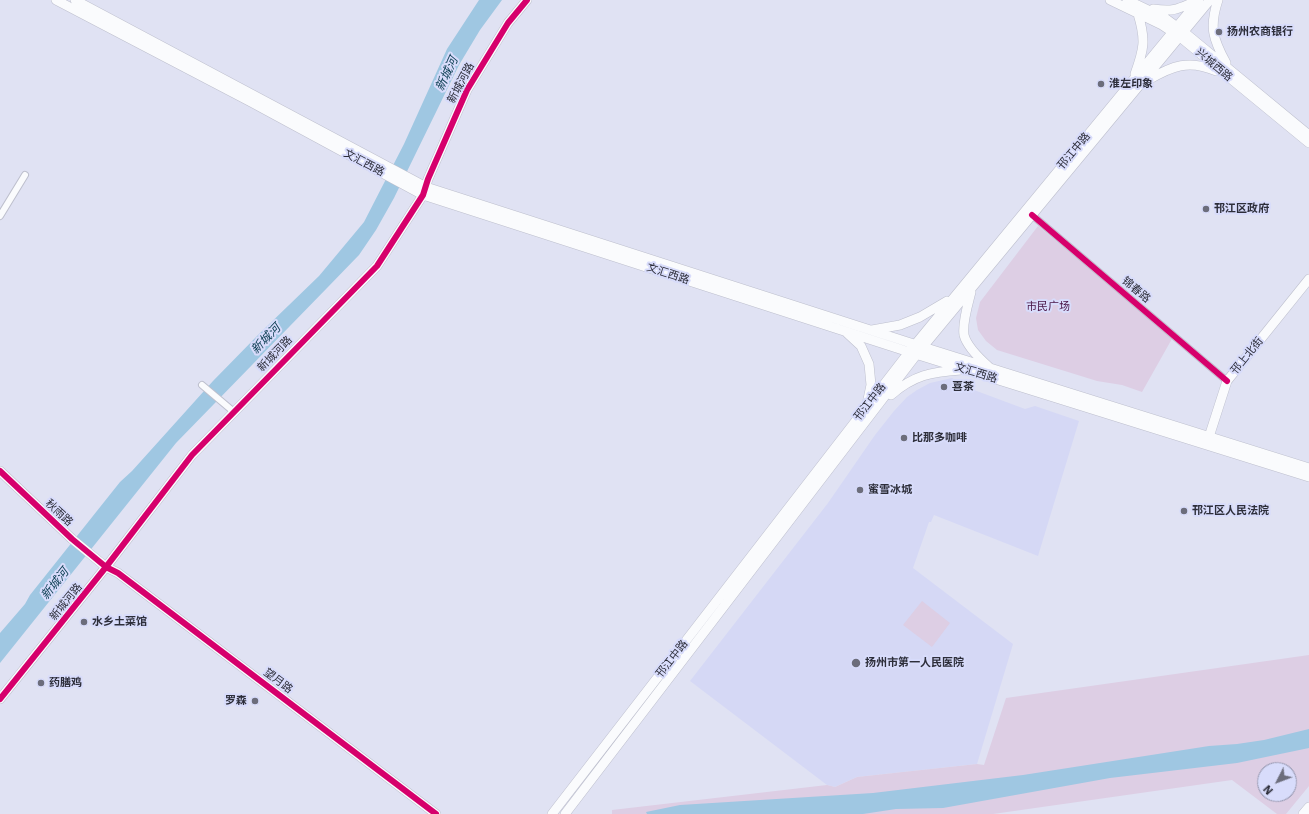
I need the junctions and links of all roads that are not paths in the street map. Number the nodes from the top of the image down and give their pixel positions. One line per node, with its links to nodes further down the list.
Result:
1 (56, 0): 15 (main road, 文汇西路)
2 (74, 0): 15 (main road, 文汇西路)
3 (527, 0): 17 (main road, 新城河路)
4 (1110, 0): 9 (main road, 兴城西路)
5 (1127, 0): 9 (main road, 兴城西路)
6 (1198, 0): 9 (main road); 10 (main road, 邗江中路)
7 (1210, 0): 10 (main road, 邗江中路)
8 (1218, 0): 11 (main road)
9 (1141, 11): 10 (main road, 兴城西路); 12 (main road)
10 (1179, 32): 11 (main road, 兴城西路); 12 (main road, 邗江中路)
11 (1227, 72): 12 (main road); 13 (main road, 兴城西路); 14 (main road, 兴城西路)
12 (1138, 81): 18 (main road, 邗江中路); 22 (main road, 邗江中路)
13 (1309, 135)
14 (1309, 143)
15 (384, 169): 17 (main road, 文汇西路)
16 (25, 175): 19 (street)
17 (424, 191): 23 (main road, 文汇西路); 24 (main road, 文汇西路); 31 (main road, 新城河路)
18 (1032, 215): 21 (main road, 邗江中路); 28 (street, 锦春路)
19 (0, 216)
20 (1309, 280): 28 (main road, 邗上北街)
21 (972, 288): 25 (main road, 邗江中路); 26 (main road)
22 (953, 297): 23 (main road); 25 (main road, 邗江中路)
23 (869, 330): 25 (main road, 文汇西路)
24 (844, 331): 25 (main road, 文汇西路); 30 (main road)
25 (916, 349): 26 (main road, 文汇西路); 27 (main road, 文汇西路); 30 (main road, 邗江中路)
26 (990, 368): 32 (main road, 文汇西路)
27 (968, 370): 30 (main road); 33 (main road, 文汇西路)
28 (1227, 381): 32 (main road, 邗上北街)
29 (202, 385): 31 (street)
30 (870, 408): 42 (main road, 邗江中路); 43 (main road, 邗江中路)
31 (234, 412): 37 (main road, 新城河路)
32 (1210, 436): 33 (main road, 邗上北街); 34 (main road, 文汇西路)
33 (1207, 445): 36 (main road, 文汇西路)
34 (1309, 468)
35 (0, 472): 37 (main road, 秋雨路)
36 (1309, 477)
37 (106, 567): 38 (main road, 新城河路); 40 (main road, 望月路); 41 (main road, 望月路)
38 (0, 699)
39 (1309, 807): 44 (main road)
40 (428, 814)
41 (436, 814)
42 (552, 814)
43 (565, 814)
44 (1303, 814)

